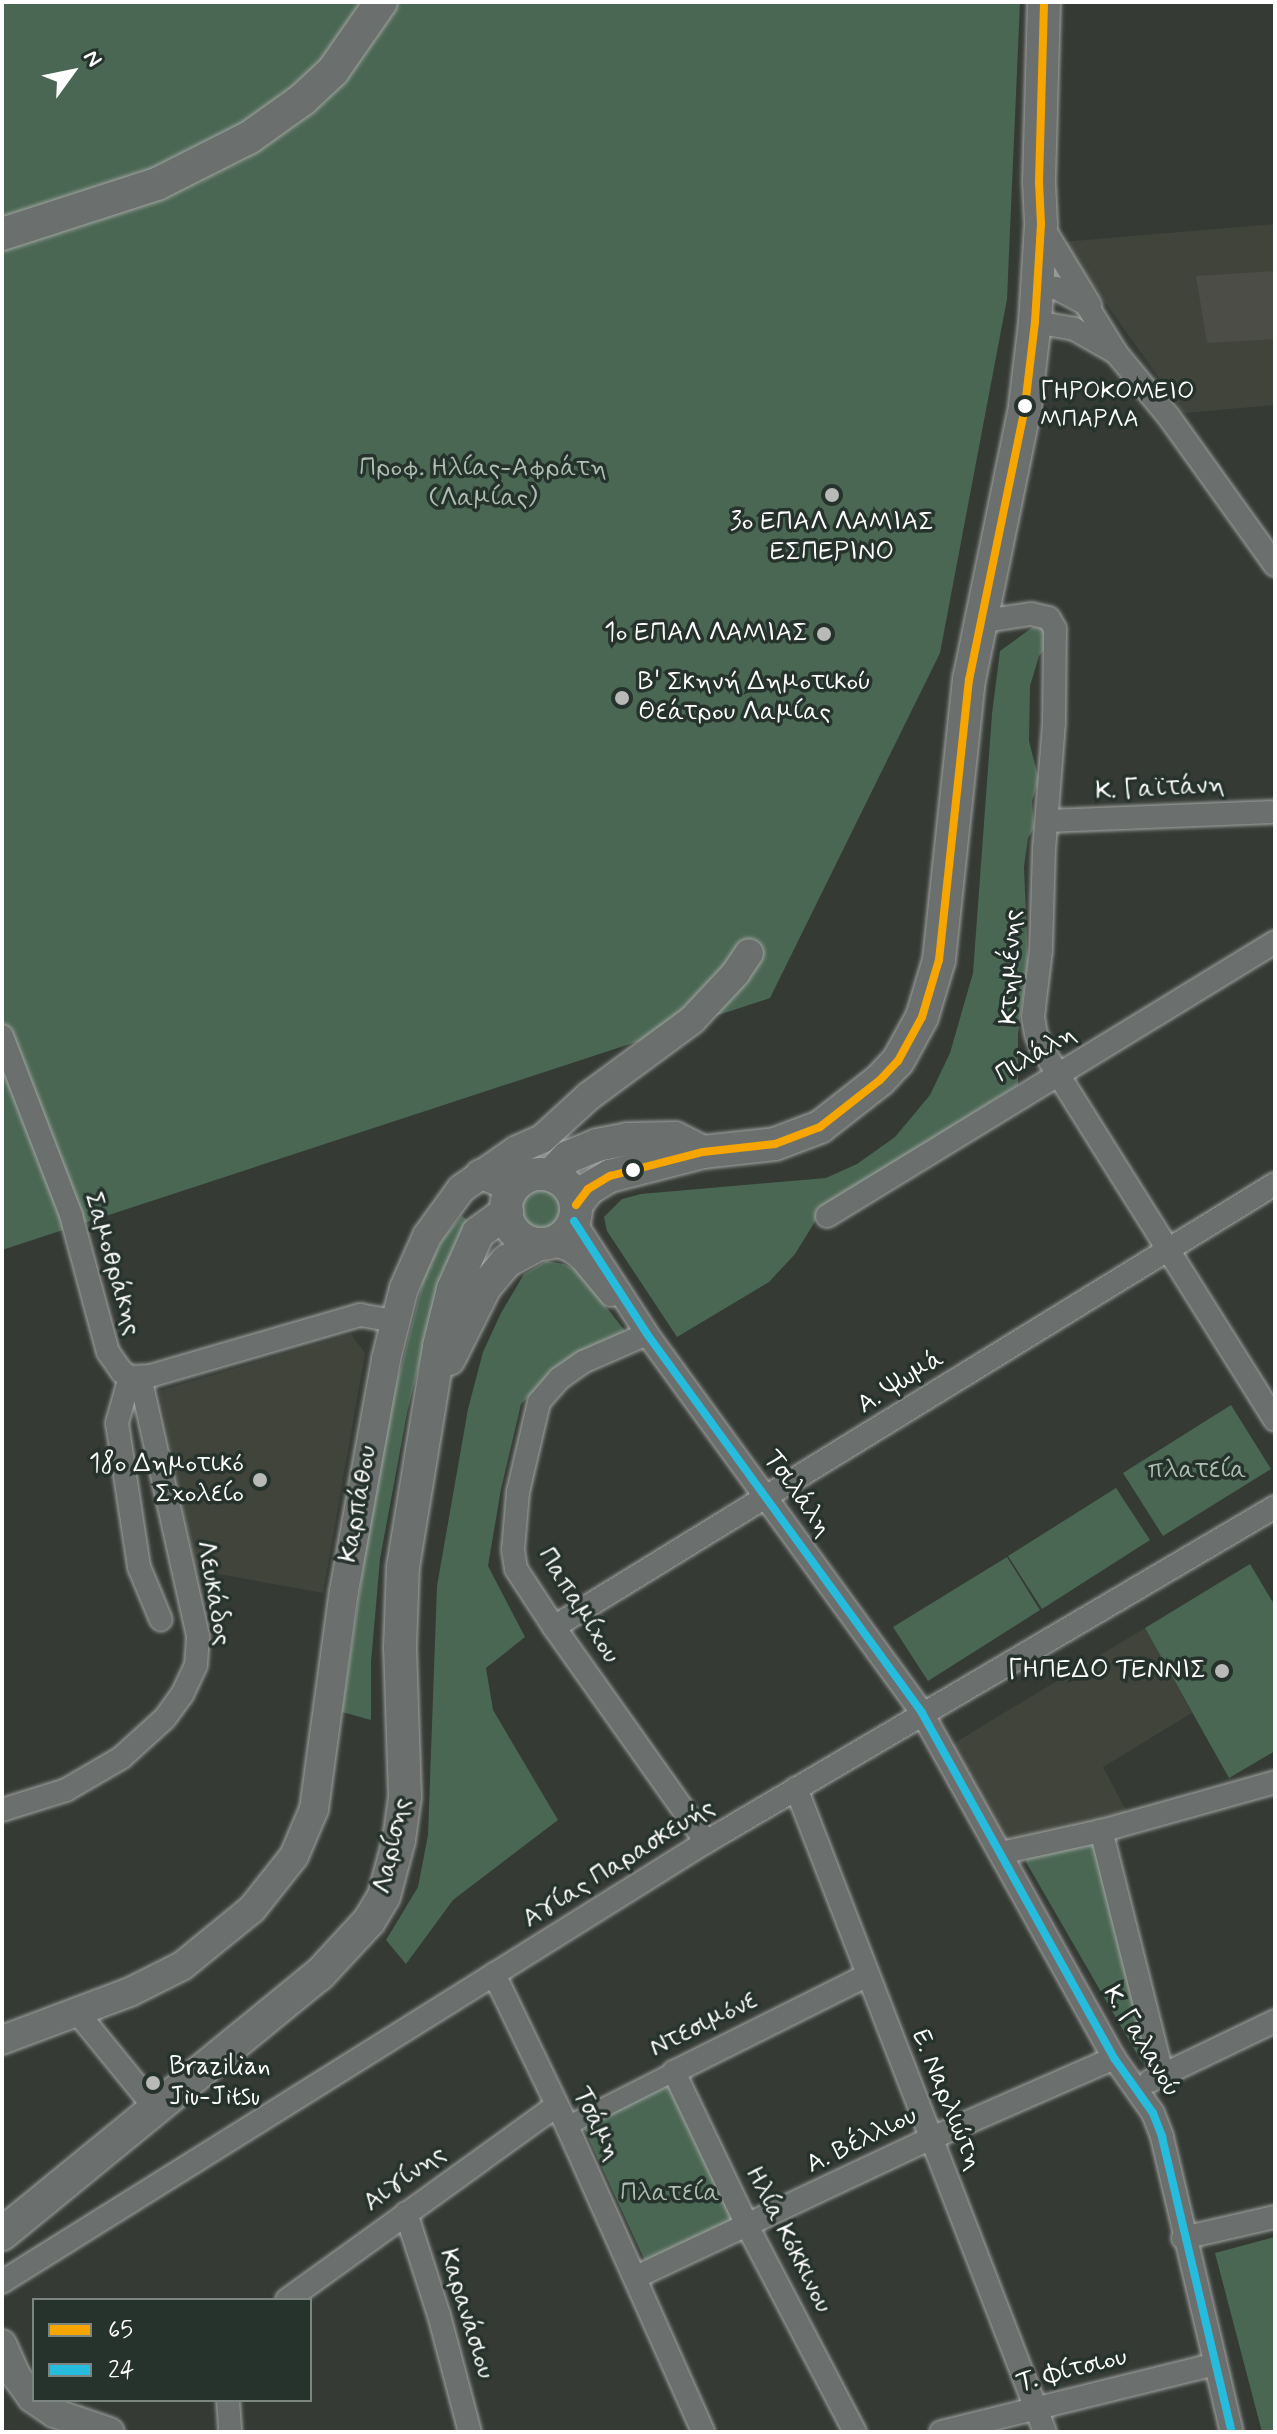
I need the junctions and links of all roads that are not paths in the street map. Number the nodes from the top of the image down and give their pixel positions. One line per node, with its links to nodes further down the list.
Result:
1 (381, 2): 4 (main road)
2 (1044, 2): 3 (main road, Λαρίσης)
3 (1041, 224): 5 (main road, Λαρίσης); 6 (street)
4 (2, 234)
5 (1038, 286): 6 (street); 7 (main road, Λαρίσης)
6 (1096, 317): 8 (street)
7 (1035, 322): 8 (street); 10 (main road, Λαρίσης)
8 (1117, 354): 9 (street)
9 (1275, 565)
10 (978, 622): 12 (street, Κτημένης); 18 (main road, Λαρίσης)
11 (1275, 812): 12 (street, Κ. Γαϊτάνη)
12 (1047, 821): 16 (street, Κτημένης)
13 (1275, 942): 16 (street, Πιλάλη)
14 (749, 953): 17 (street, Καρπάθου)
15 (2, 1036): 29 (street, Σαμοθράκης)
16 (1058, 1074): 23 (street, Πιλάλη); 25 (street, Κτημένης)
17 (542, 1139): 19 (street, Καρπάθου); 21 (street)
18 (703, 1152): 21 (main road, Λαρίσης); 22 (main road, Λαρίσης)
19 (480, 1174): 21 (street); 27 (street, Καρπάθου)
20 (1275, 1184): 25 (street, Α. Ψωμά)
21 (527, 1187): 22 (main road); 24 (main road); 30 (main road, Λαρίσης)
22 (575, 1213): 24 (main road); 26 (street)
23 (827, 1216)
24 (544, 1243): 26 (street); 30 (main road, Λαρίσης)
25 (1170, 1250): 31 (street, Κτημένης); 32 (street, Α. Ψωμά)
26 (628, 1306): 28 (street, Τσιλάλη)
27 (395, 1321): 29 (street); 45 (street, Καρπάθου)
28 (647, 1334): 32 (street, Τσιλάλη); 35 (street, Παπαμίχου)
29 (135, 1377): 34 (street); 39 (street, Λευκάδος)
30 (436, 1383): 53 (main road, Λαρίσης)
31 (1275, 1420)
32 (766, 1500): 35 (street, Α. Ψωμά); 36 (street, Τσιλάλη)
33 (1275, 1507): 36 (street, Αγίας Παρασκευής)
34 (161, 1620)
35 (554, 1627): 41 (street, Παπαμίχου)
36 (922, 1713): 38 (street, Αγίας Παρασκευής); 42 (street, Κ. Γαλανού)
37 (1275, 1782): 40 (street)
38 (796, 1788): 41 (street, Αγίας Παρασκευής); 44 (street, Ε. Ναρλιώτη)
39 (2, 1810)
40 (1101, 1831): 42 (street); 50 (street)
41 (706, 1842): 43 (street, Αγίας Παρασκευής)
42 (1001, 1853): 48 (street, Κ. Γαλανού)
43 (494, 1974): 52 (street, Τσάμη); 62 (street, Αγίας Παρασκευής)
44 (866, 1976): 49 (street, Ντεσιμόνε); 55 (street, Ε. Ναρλιώτη)
45 (77, 2012): 47 (street, Καρπάθου); 53 (street)
46 (1275, 2021): 50 (street)
47 (2, 2040)
48 (1114, 2058): 51 (street, Κ. Γαλανού); 55 (street, Α. Βέλλιου)
49 (674, 2072): 54 (street, Ντεσιμόνε); 58 (street, Ηλία Κόκκινου)
50 (1162, 2073): 51 (street)
51 (1138, 2090): 60 (street, Κ. Γαλανού)
52 (556, 2106): 54 (street, Τσάμη); 56 (street, Αιγίνης)
53 (155, 2108): 59 (main road, Λαρίσης)
54 (567, 2126): 61 (street, Τσάμη)
55 (932, 2138): 58 (street, Α. Βέλλιου); 69 (street, Ε. Ναρλιώτη)
56 (406, 2213): 63 (street, Αιγίνης); 72 (street, Καρανάσιου)
57 (1275, 2217): 60 (street)
58 (747, 2225): 61 (street, Α. Βέλλιου); 74 (street, Ηλία Κόκκινου)
59 (2, 2234)
60 (1183, 2238): 65 (street, Κ. Γαλανού)
61 (636, 2277): 73 (street, Τσάμη)
62 (2, 2282)
63 (290, 2298)
64 (2, 2344): 66 (street)
65 (1215, 2364): 69 (street, Τ. Φίτσιου); 77 (street, Κ. Γαλανού)
66 (32, 2397)
67 (37, 2402): 70 (street)
68 (228, 2402): 71 (street)
69 (1037, 2408): 75 (street, Τ. Φίτσιου); 76 (street, Ε. Ναρλιώτη)
70 (110, 2432)
71 (230, 2432)
72 (470, 2432)
73 (703, 2432)
74 (855, 2432)
75 (941, 2432)
76 (1045, 2432)
77 (1232, 2432)

